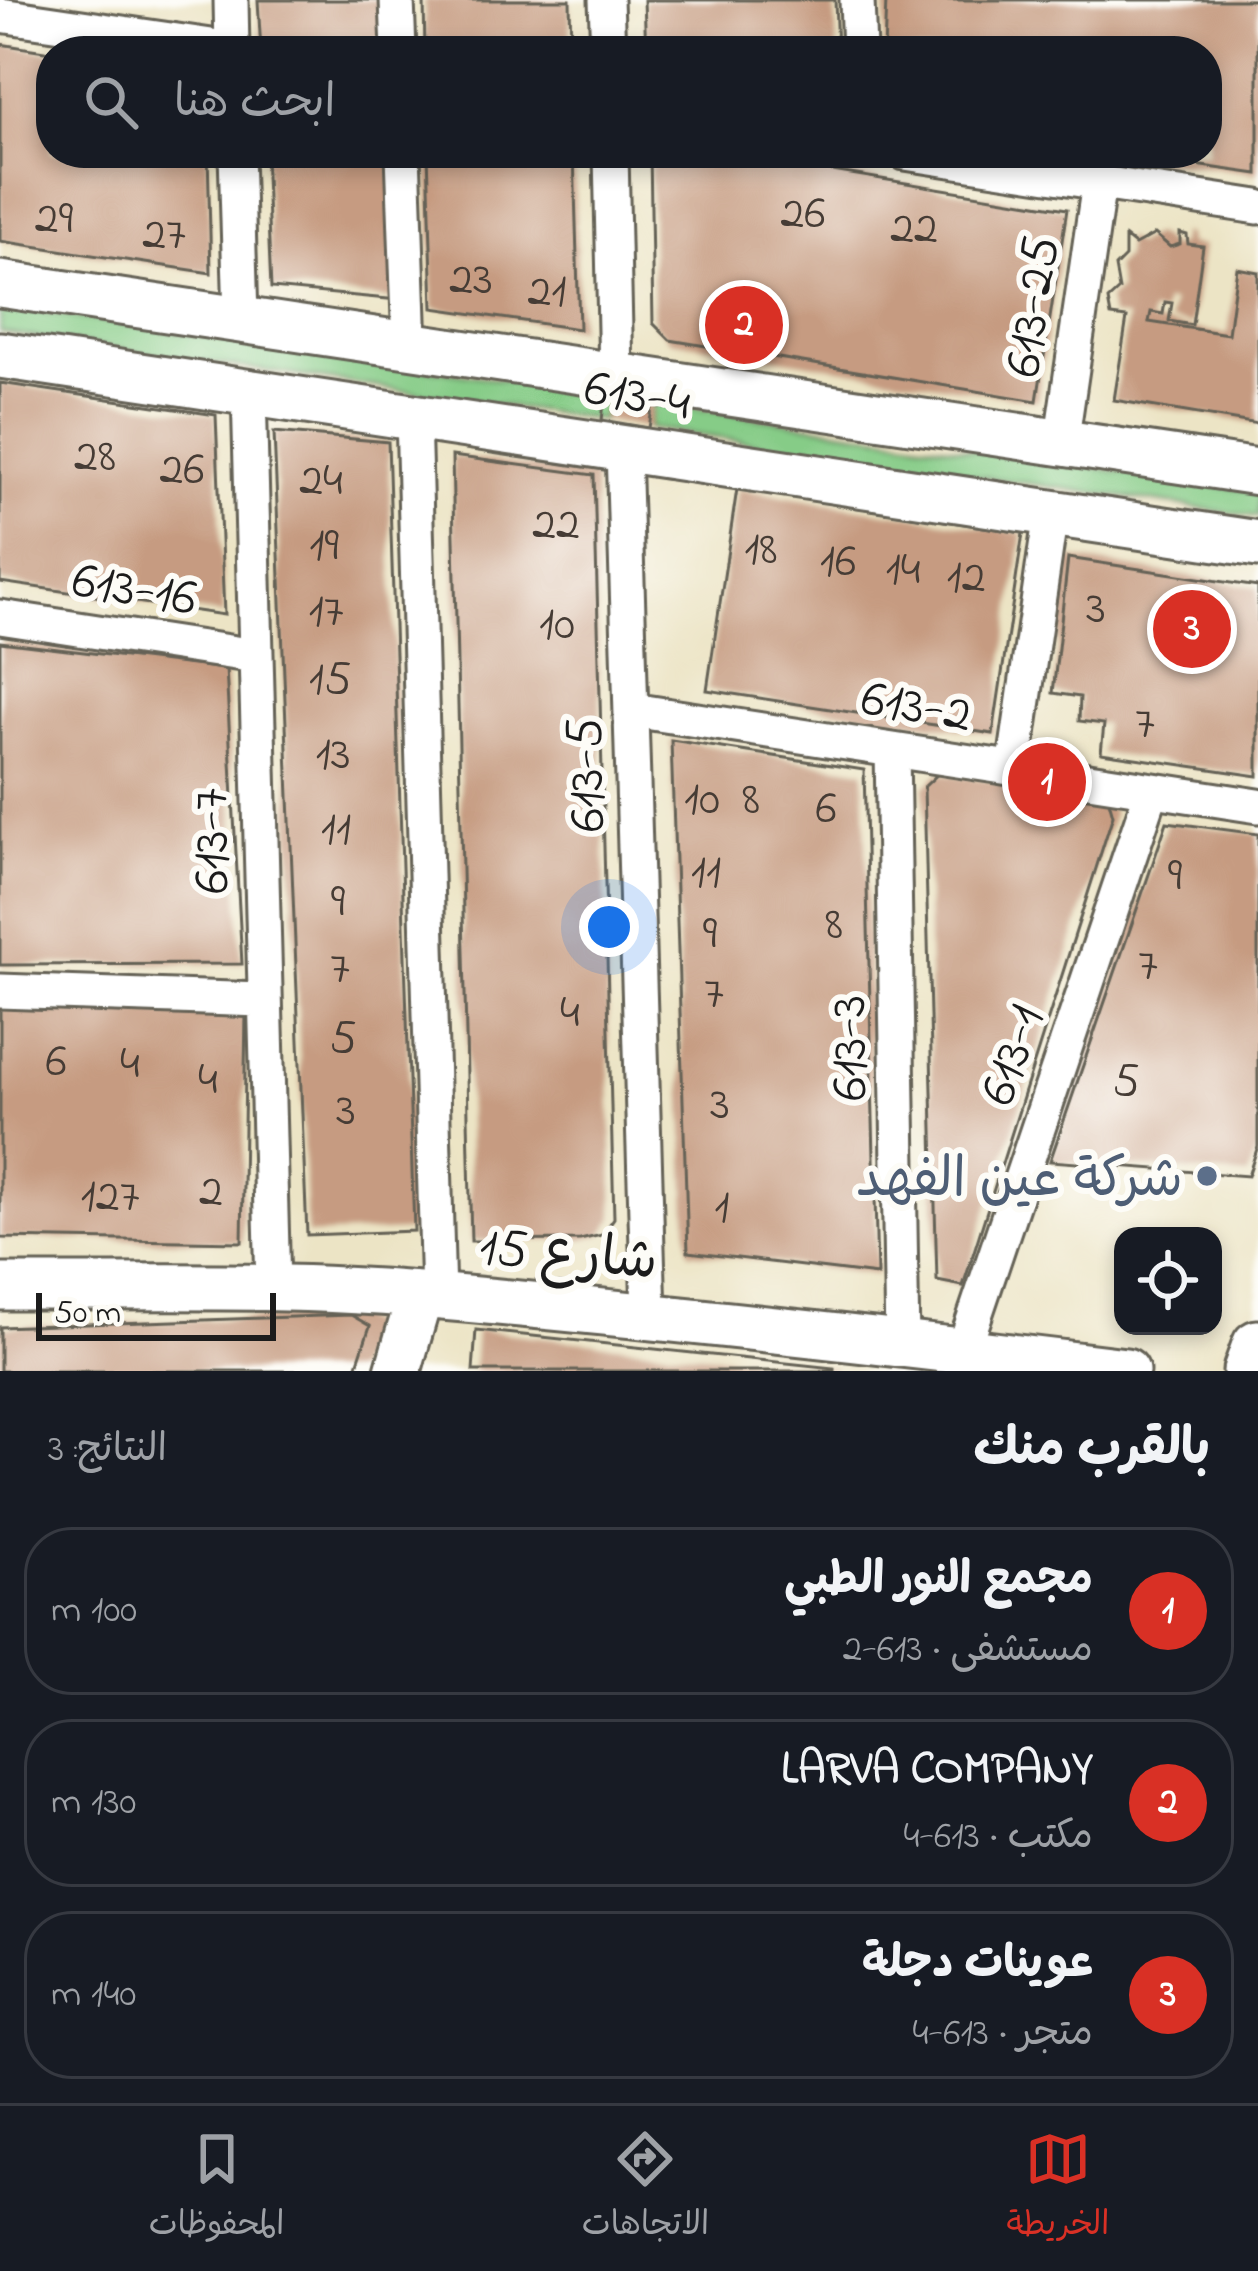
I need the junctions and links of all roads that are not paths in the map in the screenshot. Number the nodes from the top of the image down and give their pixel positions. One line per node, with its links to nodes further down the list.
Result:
1 (231, 0): 7 (street)
2 (397, 0): 8 (street)
3 (606, 0): 9 (street)
4 (857, 0): 10 (street)
5 (0, 15): 6 (street)
6 (139, 36)
7 (232, 36)
8 (398, 36)
9 (607, 36)
10 (858, 36)
11 (236, 168): 18 (street)
12 (404, 168): 19 (street)
13 (611, 168): 21 (street)
14 (1002, 168): 15 (street)
15 (1099, 183): 16 (street); 24 (street, 613-25)
16 (1258, 207)
17 (0, 284): 18 (street, 613-4)
18 (241, 318): 19 (street, 613-4)
19 (410, 346): 21 (street, 613-4)
20 (0, 356): 22 (street, 613-4)
21 (616, 376): 24 (street, 613-4)
22 (249, 392): 23 (street, 613-4); 30 (street, 613-7)
23 (413, 416): 25 (street, 613-4); 40 (street)
24 (1061, 444): 26 (street, 613-4)
25 (623, 448): 27 (street, 613-4); 31 (street, 613-5)
26 (1258, 472)
27 (1051, 513): 28 (street, 613-4); 33 (street)
28 (1258, 544)
29 (0, 617): 30 (street, 613-16)
30 (255, 656): 37 (street, 613-7)
31 (632, 710): 32 (street, 613-2); 41 (street, 613-5)
32 (892, 751): 33 (street, 613-2); 42 (street, 613-3)
33 (1014, 769): 34 (street, 613-2)
34 (1151, 790): 35 (street, 613-2); 44 (street, 613-1)
35 (1258, 806)
36 (0, 991): 37 (street)
37 (262, 1000): 39 (street, 613-7)
38 (0, 1287): 39 (street, شارع 15)
39 (273, 1288): 40 (street, شارع 15)
40 (429, 1296): 41 (street, شارع 15); 45 (street)
41 (650, 1315): 42 (street, شارع 15)
42 (902, 1344): 44 (street, شارع 15)
43 (1258, 1346): 47 (main road)
44 (963, 1351): 46 (street, شارع 15)
45 (398, 1371)
46 (1126, 1371)
47 (1249, 1371)

